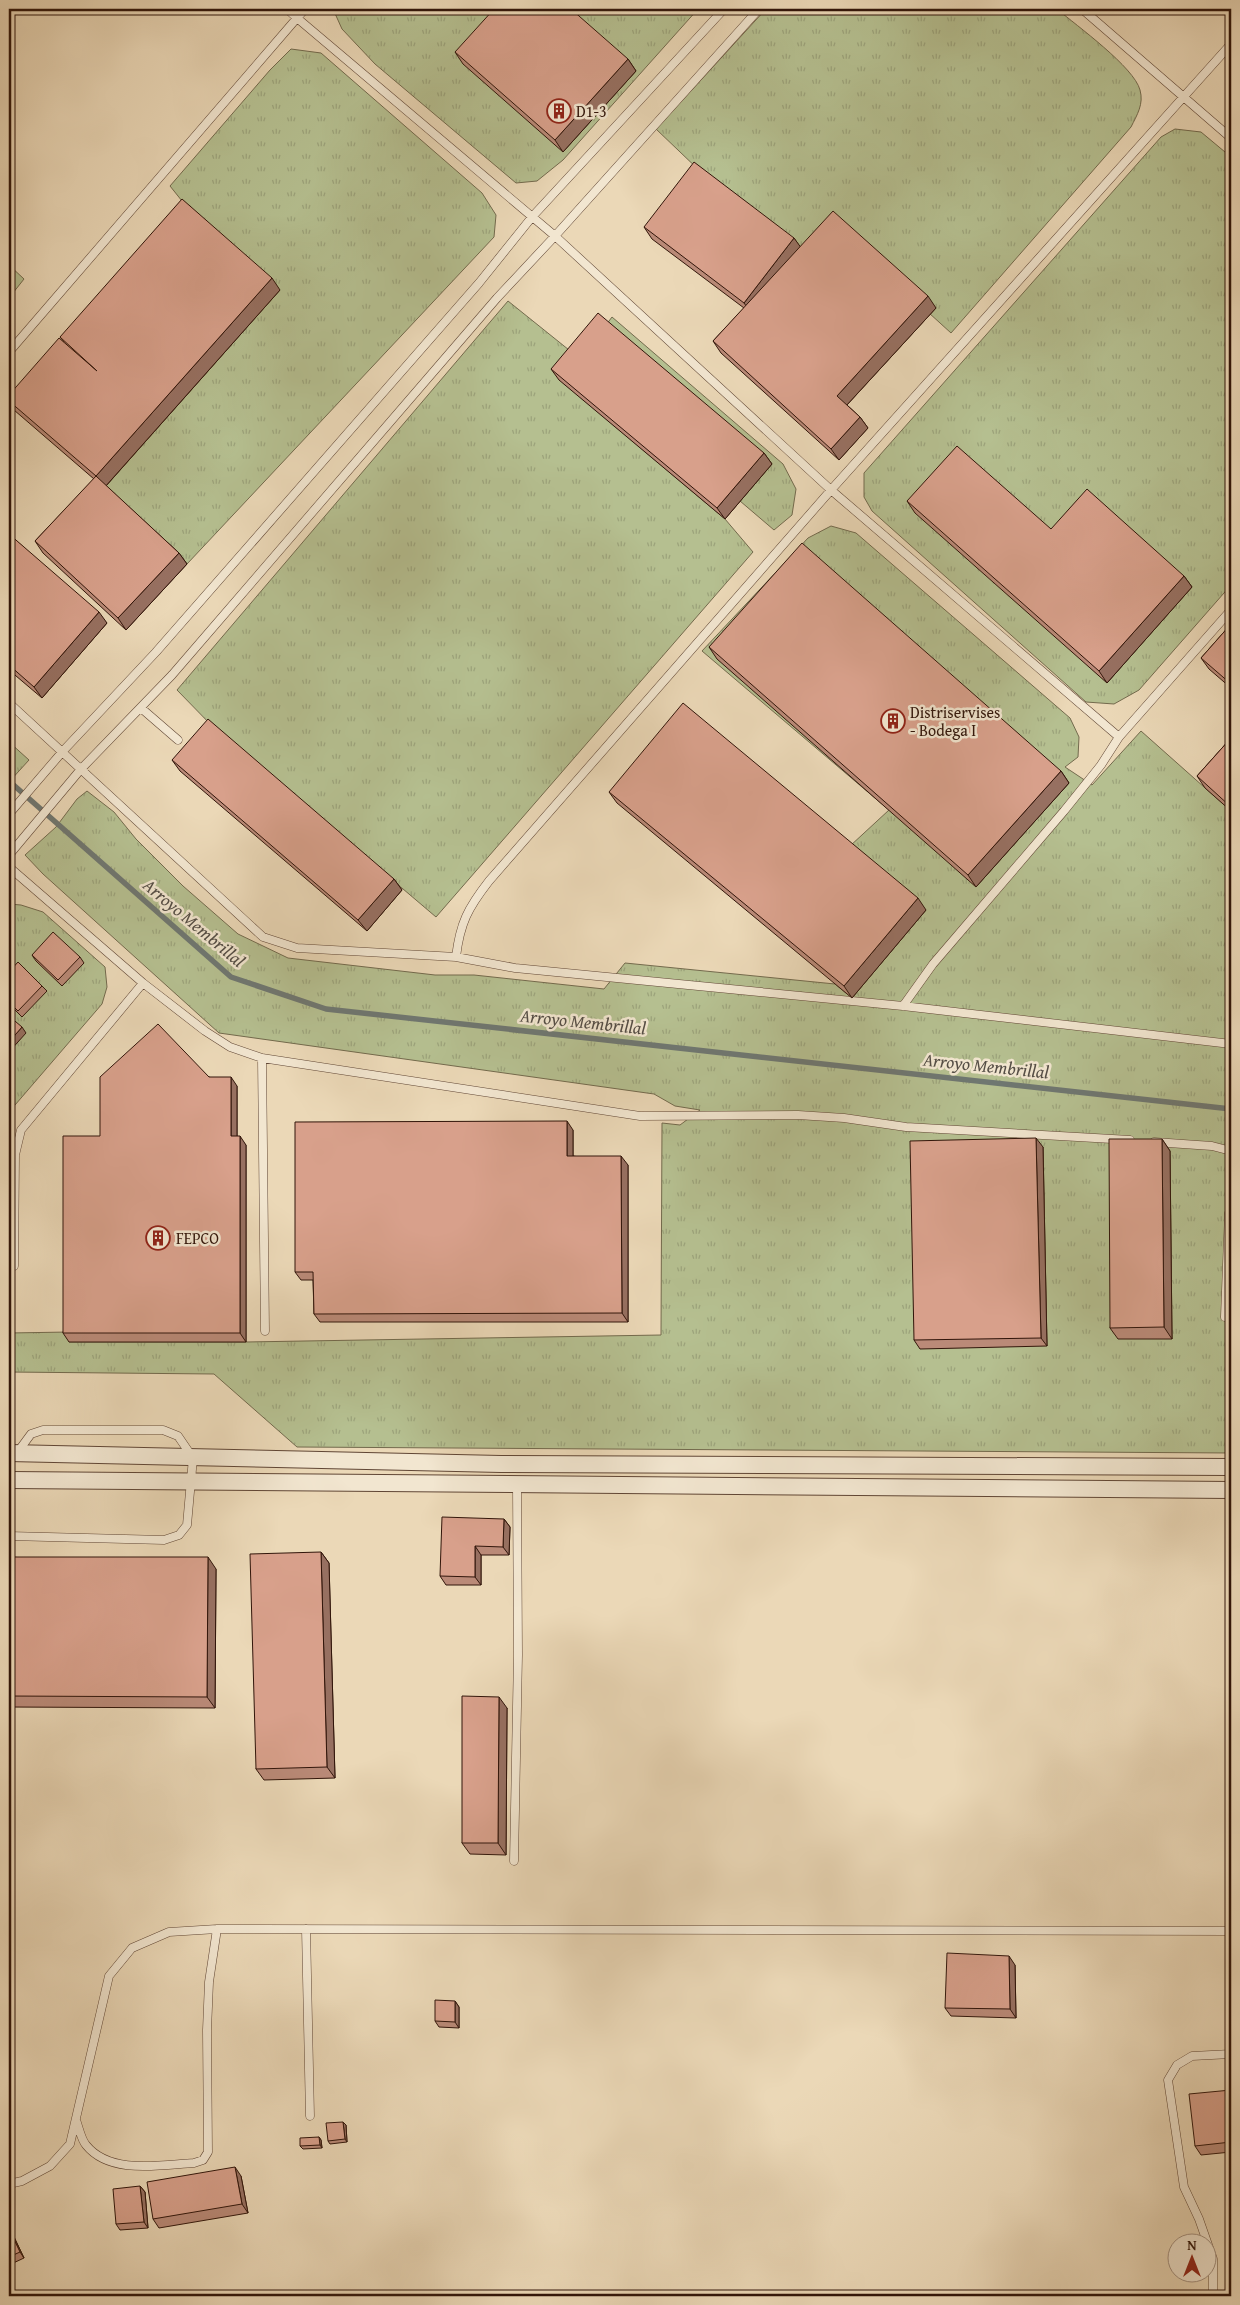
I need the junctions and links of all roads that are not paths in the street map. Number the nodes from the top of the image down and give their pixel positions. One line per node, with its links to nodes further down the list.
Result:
1 (287, 9): 6 (lane)
2 (305, 9): 6 (lane)
3 (724, 9): 10 (lane)
4 (759, 9): 11 (lane)
5 (1082, 9): 8 (lane)
6 (297, 18): 10 (lane); 12 (lane)
7 (1231, 44): 8 (lane)
8 (1185, 98): 9 (lane); 13 (lane)
9 (1231, 138)
10 (532, 218): 11 (lane); 19 (lane)
11 (555, 236): 13 (lane); 16 (lane)
12 (9, 352)
13 (831, 490): 17 (lane); 24 (lane)
14 (1231, 610): 17 (lane)
15 (9, 703): 19 (lane)
16 (141, 708): 18 (lane); 20 (lane)
17 (1119, 737): 26 (lane)
18 (178, 740)
19 (63, 751): 20 (lane); 21 (lane)
20 (81, 769): 22 (lane); 24 (lane)
21 (9, 814)
22 (9, 855)
23 (9, 867): 25 (lane)
24 (456, 957): 26 (lane)
25 (142, 983): 28 (lane); 33 (lane)
26 (903, 1006): 27 (lane)
27 (1231, 1044)
28 (262, 1058): 29 (lane); 35 (lane)
29 (1138, 1140)
30 (1147, 1141): 31 (lane)
31 (1231, 1151)
32 (1231, 1209): 34 (lane)
33 (14, 1266)
34 (1225, 1317)
35 (265, 1331)
36 (13, 1453): 37 (street); 37 (lane)
37 (193, 1458): 38 (street); 41 (lane)
38 (975, 1466): 39 (street); 43 (street)
39 (1231, 1467)
40 (9, 1480): 41 (street)
41 (191, 1481): 42 (street); 45 (lane)
42 (517, 1484): 43 (street); 46 (lane)
43 (976, 1488): 44 (street)
44 (1231, 1490)
45 (9, 1536)
46 (514, 1862)
47 (217, 1929): 48 (lane); 52 (lane); 52 (lane)
48 (306, 1929): 49 (lane); 51 (lane)
49 (1231, 1931)
50 (1231, 2054): 54 (lane)
51 (310, 2116)
52 (76, 2120): 53 (lane)
53 (9, 2184)
54 (1213, 2296)

